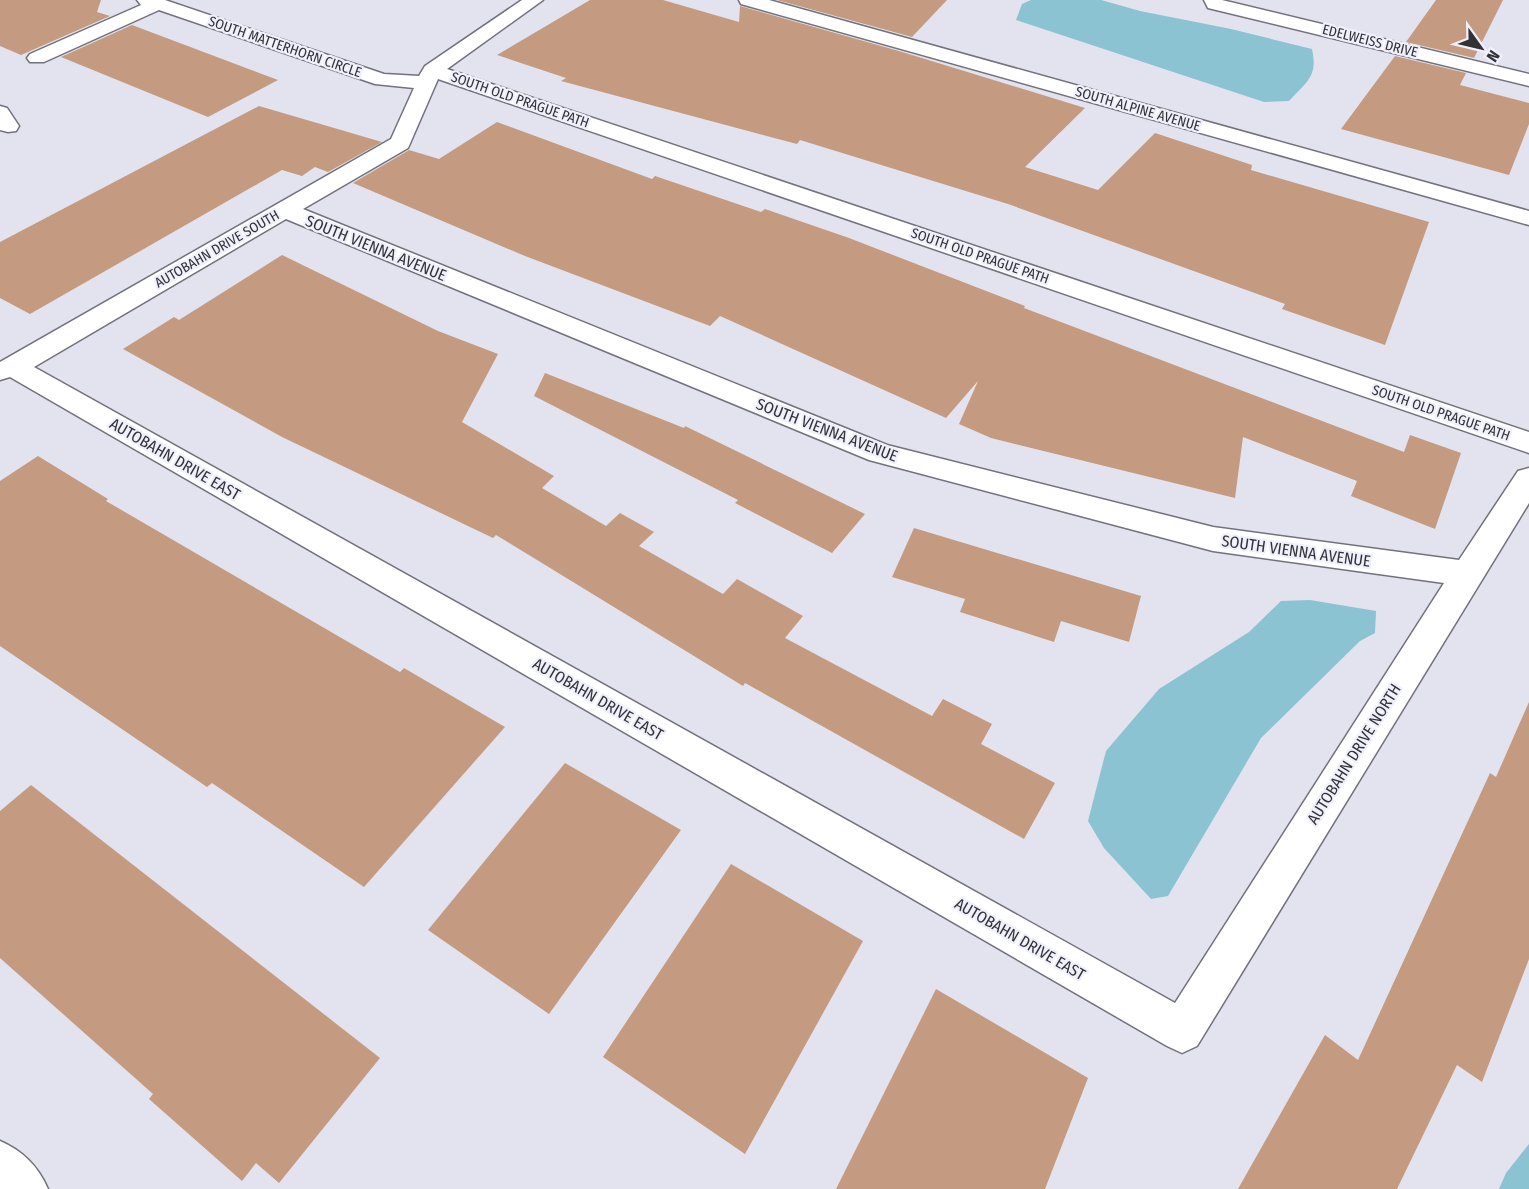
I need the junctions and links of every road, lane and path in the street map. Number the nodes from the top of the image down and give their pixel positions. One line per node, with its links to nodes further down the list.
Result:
1 (534, 0): 6 (street)
2 (748, 0): 9 (street, SOUTH ALPINE AVENUE)
3 (1213, 0): 7 (street, EDELWEISS DRIVE)
4 (152, 2): 5 (street); 6 (street, SOUTH MATTERHORN CIRCLE)
5 (37, 58)
6 (429, 76): 8 (street, AUTOBAHN DRIVE SOUTH); 11 (street, SOUTH OLD PRAGUE PATH)
7 (1529, 80)
8 (284, 210): 10 (street, AUTOBAHN DRIVE SOUTH); 13 (street, SOUTH VIENNA AVENUE)
9 (1529, 218)
10 (7, 369): 14 (street, AUTOBAHN DRIVE EAST)
11 (1529, 443)
12 (1529, 479): 13 (street, AUTOBAHN DRIVE NORTH)
13 (1467, 574): 14 (street, AUTOBAHN DRIVE NORTH)
14 (1182, 1031)
15 (0, 1165): 16 (street)
16 (24, 1189)

